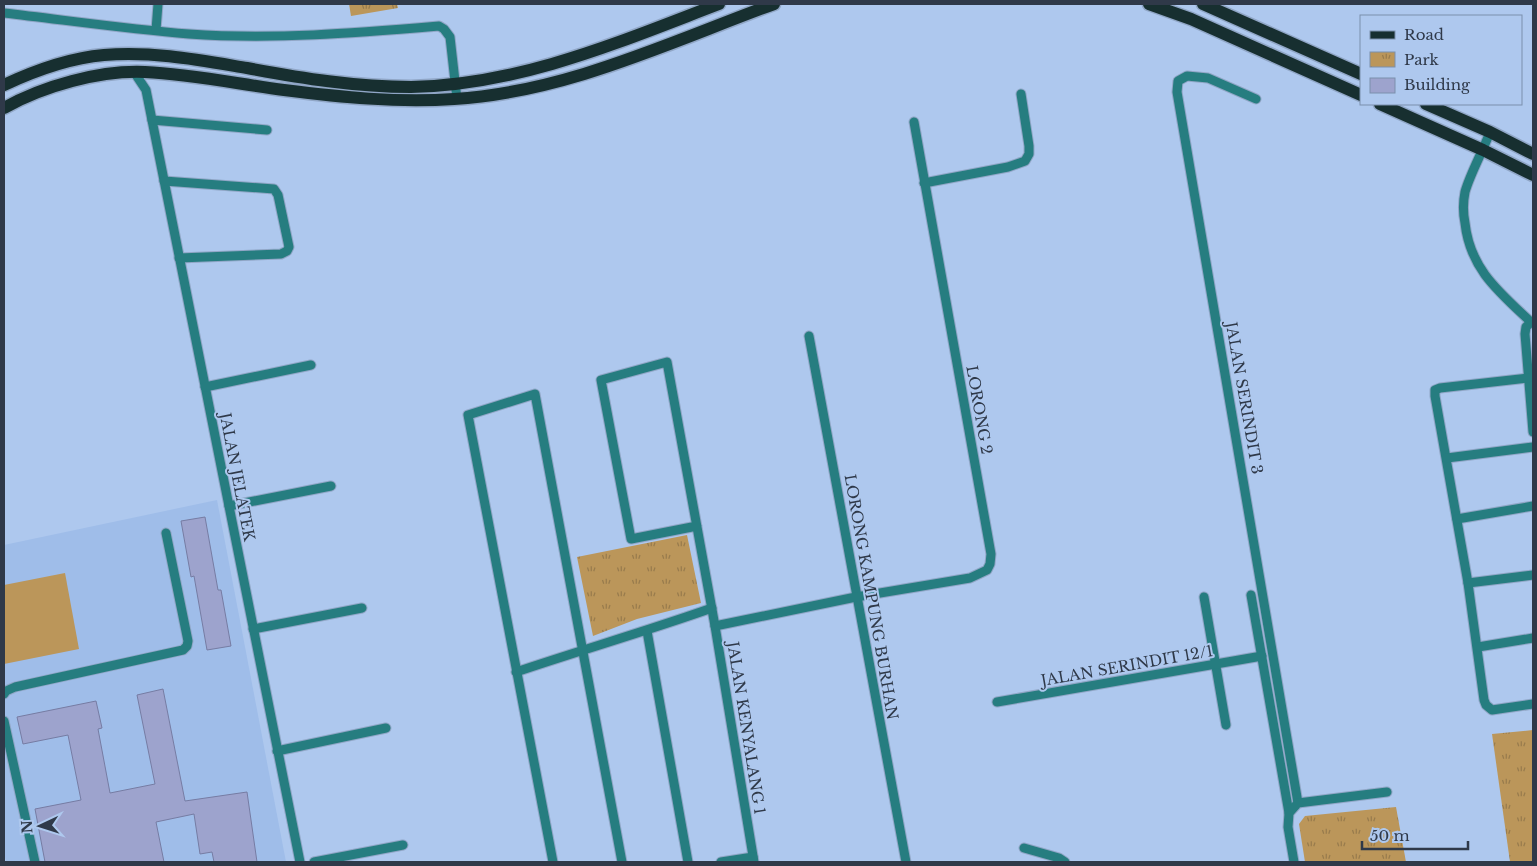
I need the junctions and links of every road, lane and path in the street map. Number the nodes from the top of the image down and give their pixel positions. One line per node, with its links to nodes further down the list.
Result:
1 (158, 4): 7 (street)
2 (719, 4): 11 (main road)
3 (774, 4): 16 (main road)
4 (1149, 4): 14 (main road)
5 (1203, 4): 10 (main road)
6 (4, 13): 7 (street)
7 (156, 30): 11 (street)
8 (134, 72): 9 (main road); 15 (street, JALAN JELATEK); 20 (main road)
9 (155, 73): 15 (street); 16 (main road)
10 (1360, 74)
11 (455, 84): 12 (main road); 16 (street)
12 (4, 85)
13 (1021, 94): 29 (street)
14 (1360, 95)
15 (147, 97): 21 (street, JALAN JELATEK)
16 (456, 99)
17 (1256, 99): 69 (street, JALAN SERINDIT 3)
18 (1382, 105): 25 (main road)
19 (1428, 105): 24 (main road)
20 (4, 108)
21 (152, 120): 23 (street); 28 (street, JALAN JELATEK)
22 (914, 122): 29 (street, LORONG 2)
23 (267, 130)
24 (1490, 132): 25 (street); 26 (main road)
25 (1483, 150): 27 (main road); 31 (street)
26 (1533, 154)
27 (1533, 175)
28 (164, 181): 30 (street, JALAN JELATEK); 30 (street)
29 (924, 183): 48 (street, LORONG 2)
30 (179, 258): 35 (street, JALAN JELATEK)
31 (1532, 322): 34 (street)
32 (810, 336): 48 (street, LORONG KAMPUNG BURHAN)
33 (311, 365): 35 (street)
34 (1528, 378): 36 (street); 38 (street)
35 (205, 387): 40 (street, JALAN JELATEK)
36 (1533, 432)
37 (1533, 447): 38 (street)
38 (1447, 458): 42 (street)
39 (331, 486): 40 (street)
40 (229, 506): 53 (street, JALAN JELATEK)
41 (1533, 506): 42 (street)
42 (1457, 519): 46 (street)
43 (697, 526): 43 (street, JALAN KENYALANG 1); 50 (street, JALAN KENYALANG 1)
44 (166, 533): 61 (street)
45 (1533, 575): 46 (street)
46 (1468, 583): 56 (street)
47 (1251, 595): 58 (street)
48 (856, 597): 52 (street); 81 (street, LORONG KAMPUNG BURHAN)
49 (1204, 597): 59 (street)
50 (711, 603): 52 (street, JALAN KENYALANG 1); 54 (street)
51 (362, 608): 53 (street)
52 (715, 626): 73 (street, JALAN KENYALANG 1)
53 (253, 629): 67 (street, JALAN JELATEK)
54 (647, 631): 57 (street); 79 (street)
55 (1533, 638): 56 (street)
56 (1478, 648): 63 (street)
57 (583, 649): 60 (street); 60 (street); 78 (street)
58 (1262, 656): 59 (street, JALAN SERINDIT 12/1); 70 (street)
59 (1216, 665): 62 (street, JALAN SERINDIT 12/1); 65 (street)
60 (516, 672): 77 (street)
61 (4, 694)
62 (997, 702)
63 (1533, 704)
64 (4, 721): 74 (street)
65 (1226, 725)
66 (386, 728): 67 (street)
67 (277, 751): 75 (street, JALAN JELATEK)
68 (1387, 792): 69 (street)
69 (1298, 803): 70 (street)
70 (1289, 813): 83 (street)
71 (404, 845): 76 (street)
72 (1024, 848): 82 (street)
73 (754, 860): 80 (street)
74 (35, 862)
75 (300, 862)
76 (314, 862)
77 (553, 862)
78 (622, 862)
79 (688, 862)
80 (721, 862)
81 (906, 862)
82 (1065, 862)
83 (1294, 862)

